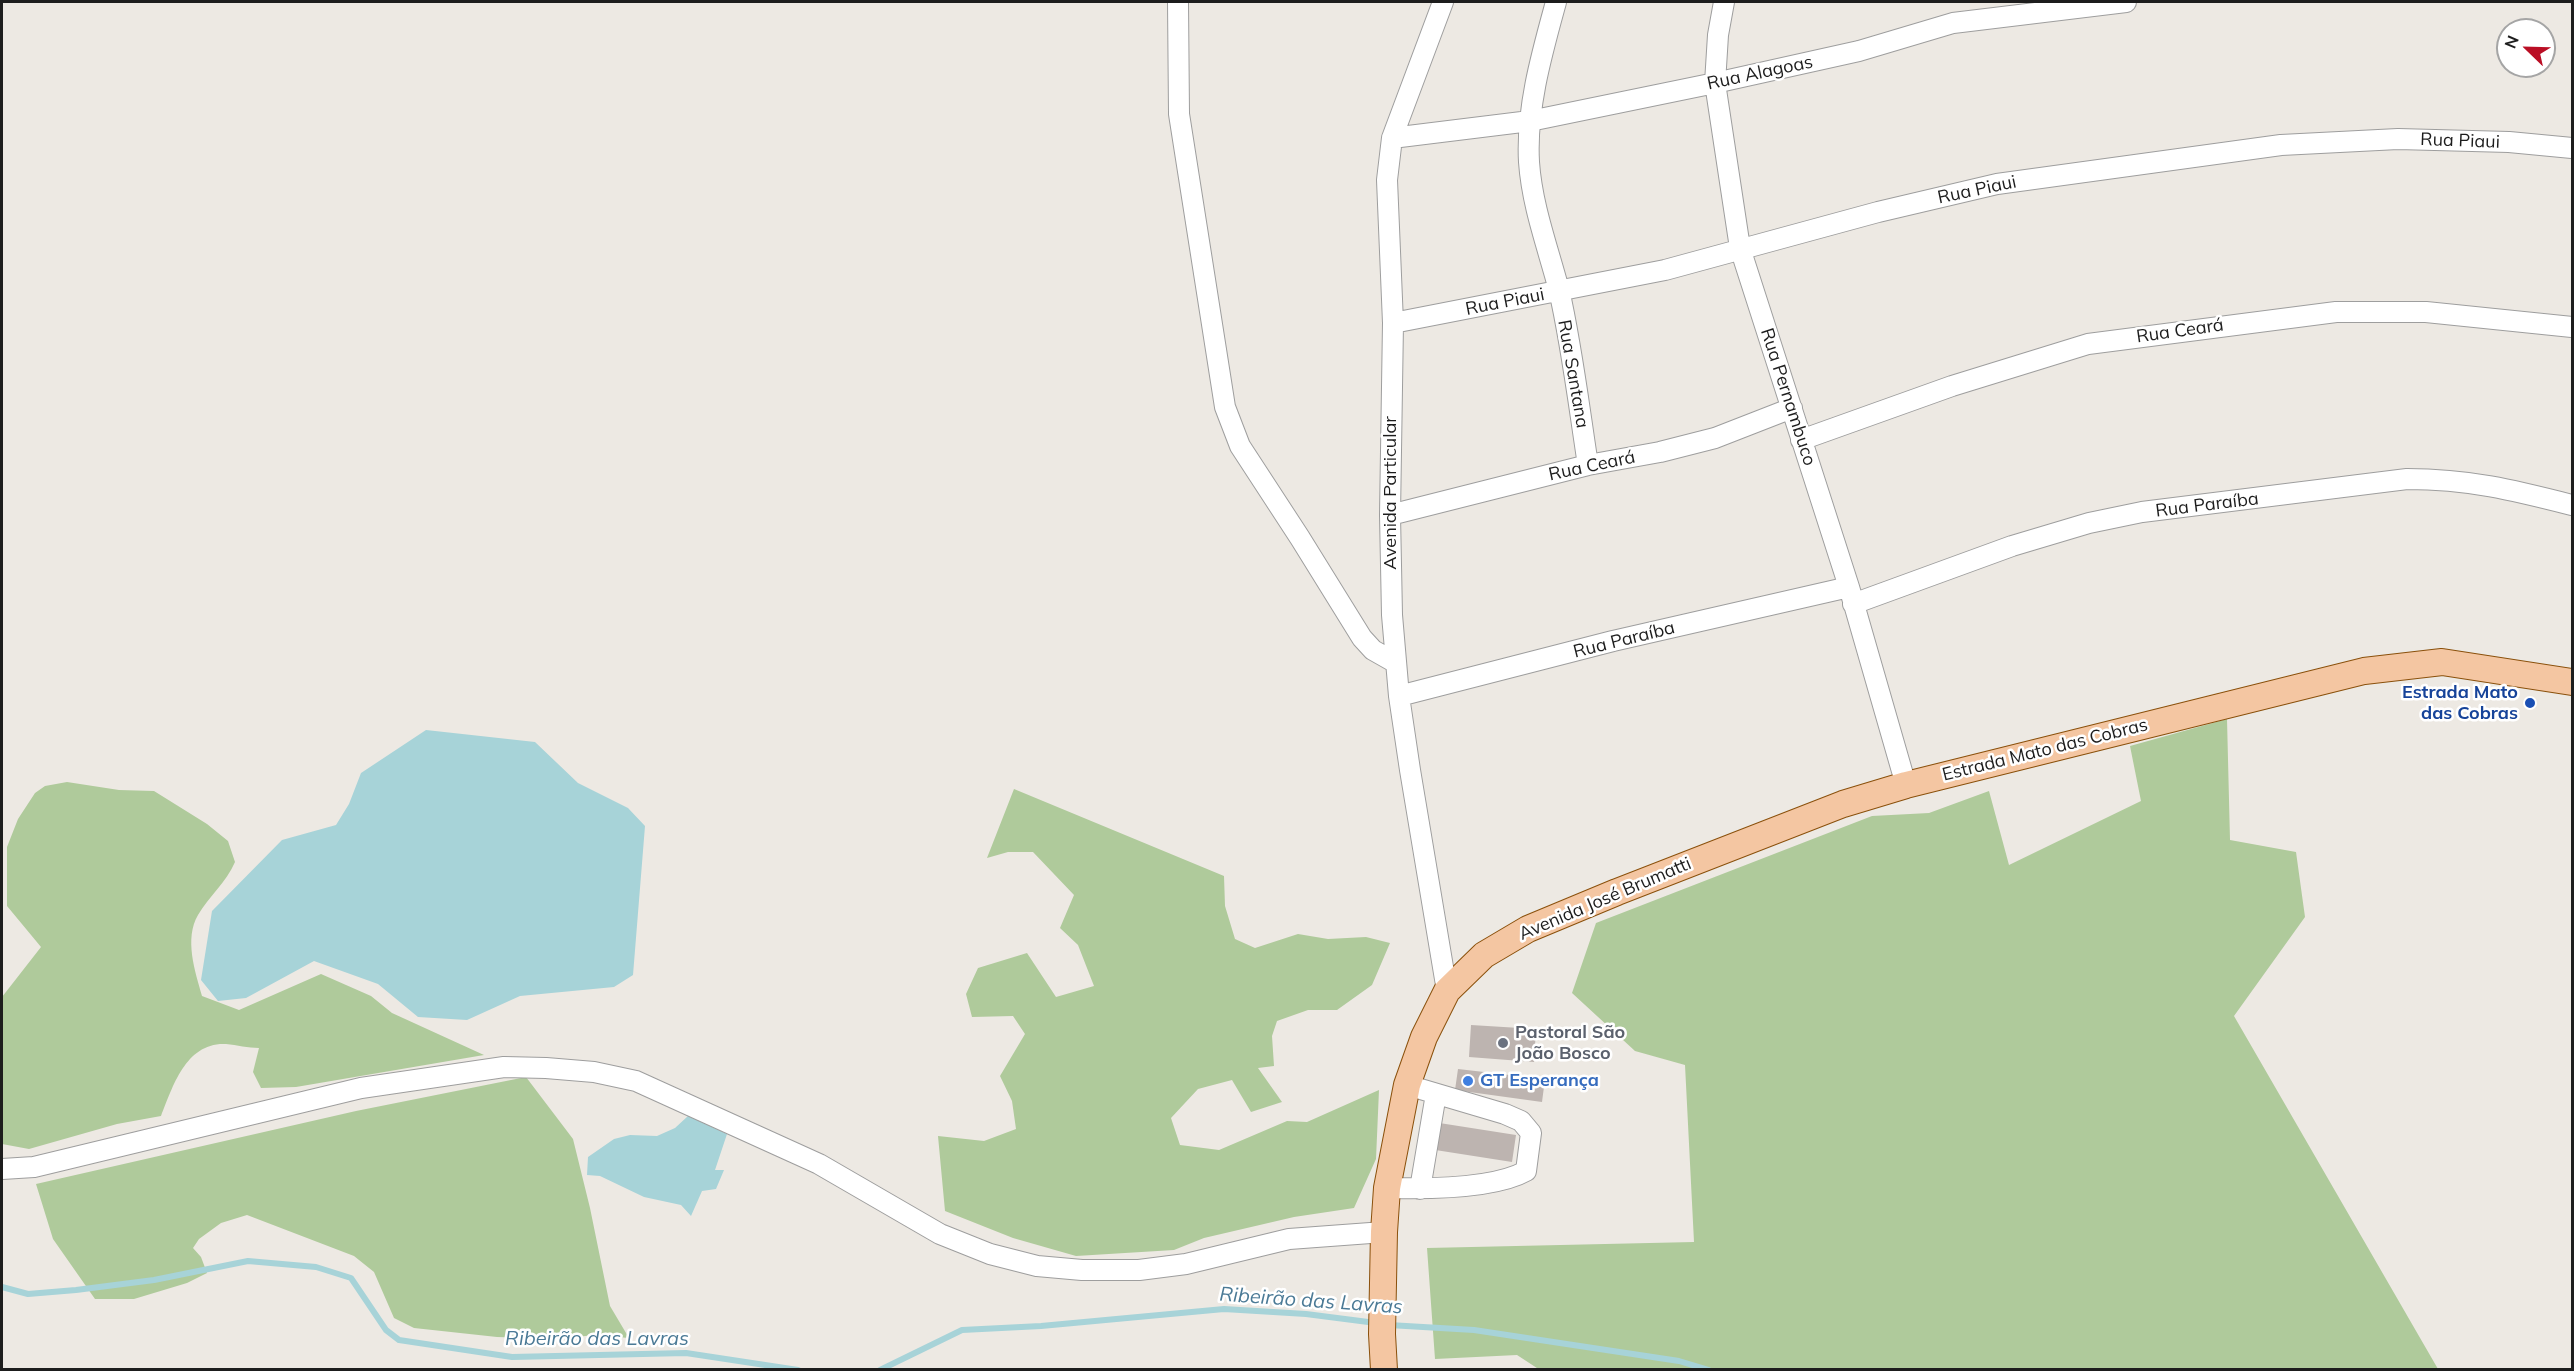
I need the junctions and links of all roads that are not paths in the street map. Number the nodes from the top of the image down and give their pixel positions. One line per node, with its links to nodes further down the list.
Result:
1 (1178, 2): 20 (street)
2 (1443, 2): 8 (street, Avenida Particular)
3 (1556, 2): 7 (street, Rua Santana)
4 (1724, 2): 6 (street, Rua Pernambuco)
5 (2126, 2): 6 (street, Rua Alagoas)
6 (1715, 83): 7 (street, Rua Alagoas); 10 (street, Rua Pernambuco)
7 (1530, 121): 8 (street, Rua Alagoas); 11 (street, Rua Santana)
8 (1392, 138): 12 (street, Avenida Particular)
9 (2572, 148): 10 (street, Rua Piaui)
10 (1740, 248): 11 (street, Rua Piaui); 14 (street, Rua Pernambuco)
11 (1559, 292): 12 (street, Rua Piaui); 16 (street, Rua Santana)
12 (1393, 323): 18 (street, Avenida Particular)
13 (2572, 327): 15 (street, Rua Ceará)
14 (1792, 408): 15 (street, Rua Pernambuco); 16 (street, Rua Ceará)
15 (1802, 440): 19 (street, Rua Pernambuco)
16 (1588, 465): 18 (street, Rua Ceará)
17 (2572, 505): 19 (street, Rua Paraíba)
18 (1390, 515): 20 (street, Avenida Particular)
19 (1851, 595): 22 (street, Rua Paraíba); 23 (street, Rua Pernambuco)
20 (1396, 663): 22 (street, Avenida Particular)
21 (2572, 682): 23 (main road, Estrada Mato das Cobras)
22 (1399, 696): 24 (street, Avenida Particular)
23 (1905, 785): 24 (main road, Avenida José Brumatti)
24 (1447, 991): 25 (main road, Avenida José Brumatti)
25 (1407, 1085): 26 (street); 28 (main road, Avenida José Brumatti)
26 (1436, 1094): 29 (street); 29 (street)
27 (2, 1168): 30 (street)
28 (1387, 1188): 29 (street); 30 (main road, Avenida José Brumatti)
29 (1420, 1189)
30 (1384, 1232): 31 (main road, Avenida José Brumatti)
31 (1384, 1370)

